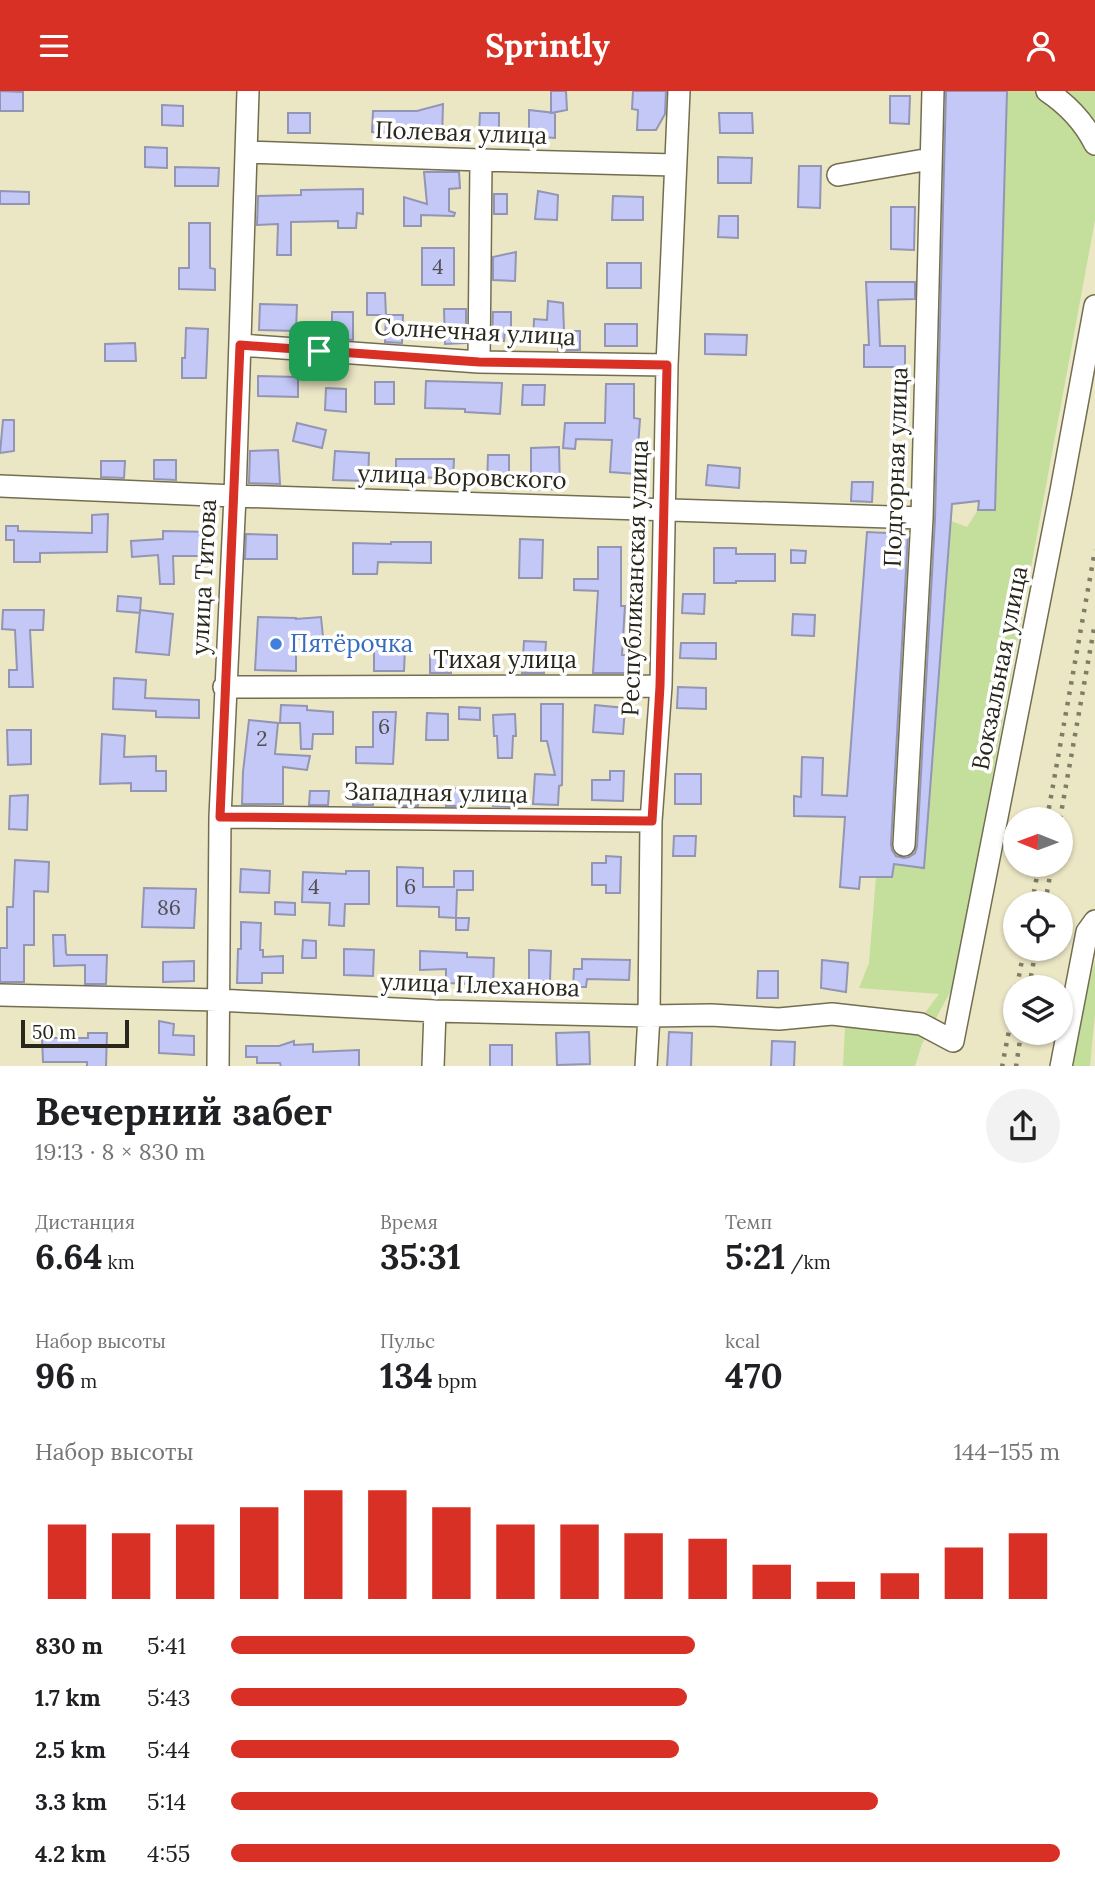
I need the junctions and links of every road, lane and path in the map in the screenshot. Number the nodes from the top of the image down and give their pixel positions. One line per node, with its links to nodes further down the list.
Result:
1 (248, 91): 6 (street, улица Титова)
2 (679, 91): 9 (street, Республиканская улица)
3 (933, 91): 7 (street, Подгорная улица)
4 (1047, 91): 5 (street)
5 (1095, 144)
6 (246, 152): 8 (street, Полевая улица); 12 (street, улица Титова)
7 (930, 159): 10 (street); 19 (street, Подгорная улица)
8 (481, 160): 9 (street, Полевая улица); 13 (street)
9 (675, 165): 14 (street, Республиканская улица)
10 (838, 175)
11 (1095, 306): 30 (street, Вокзальная улица)
12 (240, 345): 13 (street, Солнечная улица); 16 (street, улица Титова)
13 (479, 362): 14 (street, Солнечная улица)
14 (667, 365): 18 (street, Республиканская улица)
15 (0, 486): 16 (street, улица Воровского); 17 (street)
16 (234, 496): 18 (street, улица Воровского); 21 (street, улица Титова)
17 (0, 502)
18 (664, 509): 19 (street, улица Воровского); 20 (street, Республиканская улица)
19 (922, 518): 24 (street, Подгорная улица)
20 (660, 686): 21 (street, Тихая улица); 23 (street, Республиканская улица)
21 (225, 687): 22 (street, улица Титова)
22 (220, 817): 23 (street, Западная улица); 27 (street, улица Титова)
23 (652, 821): 29 (street, Республиканская улица)
24 (904, 845)
25 (1095, 921): 34 (street)
26 (0, 995): 27 (street, улица Плеханова)
27 (218, 1000): 28 (street, улица Плеханова); 31 (street, улица Титова)
28 (435, 1011): 29 (street, улица Плеханова); 32 (street)
29 (649, 1016): 30 (street, улица Плеханова); 33 (street, Республиканская улица)
30 (953, 1041)
31 (218, 1066)
32 (433, 1066)
33 (646, 1066)
34 (1061, 1066)

